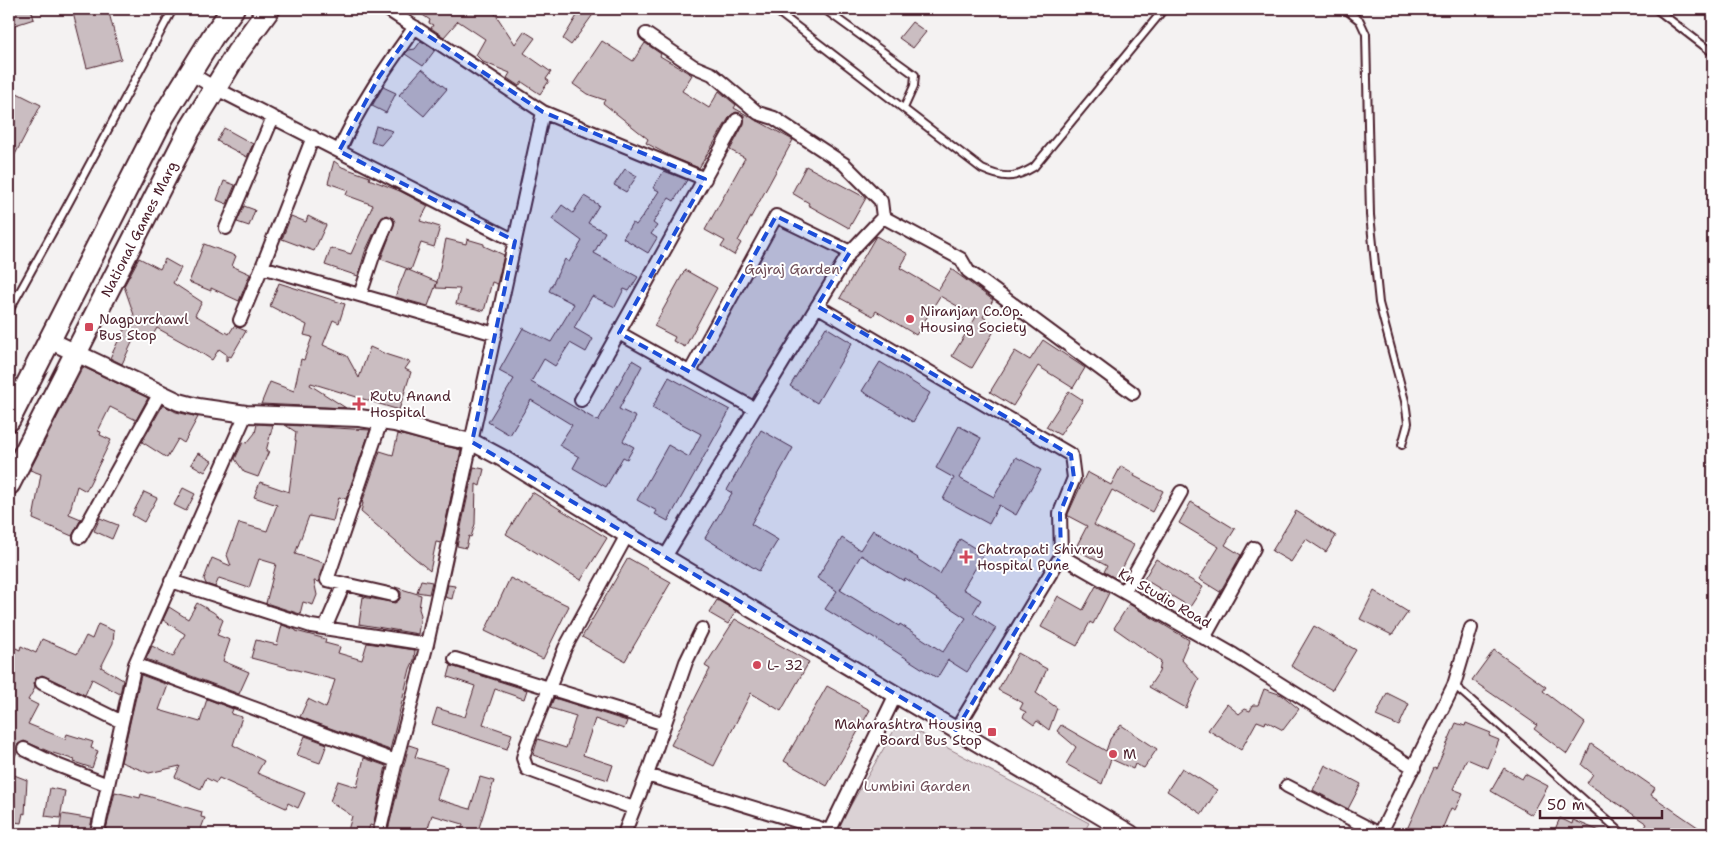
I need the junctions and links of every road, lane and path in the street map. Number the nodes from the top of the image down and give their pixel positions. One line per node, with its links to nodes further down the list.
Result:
1 (173, 9): 30 (lane)
2 (233, 9): 13 (main road)
3 (269, 9): 14 (main road, National Games Marg)
4 (387, 9): 10 (street)
5 (774, 9): 15 (lane)
6 (824, 9): 15 (lane)
7 (1164, 9): 15 (lane)
8 (1344, 9): 45 (lane)
9 (1656, 9): 12 (lane)
10 (415, 28): 16 (street); 20 (street)
11 (646, 34): 22 (street)
12 (1713, 53)
13 (190, 73): 14 (street); 34 (main road)
14 (215, 88): 17 (street); 35 (main road, National Games Marg)
15 (904, 108)
16 (543, 112): 21 (street); 25 (street)
17 (273, 117): 19 (street); 24 (street)
18 (737, 120): 21 (street)
19 (312, 137): 20 (street); 27 (street)
20 (339, 151): 25 (street)
21 (705, 178): 32 (street)
22 (883, 217): 26 (street); 38 (street)
23 (387, 223): 28 (street)
24 (226, 228)
25 (515, 240): 33 (street)
26 (850, 252): 29 (street); 36 (street)
27 (262, 267): 28 (street); 31 (street)
28 (360, 296): 33 (street)
29 (816, 306): 40 (street); 51 (street)
30 (9, 311)
31 (240, 320)
32 (619, 333): 36 (street); 39 (street)
33 (495, 334): 44 (street)
34 (49, 340): 35 (street); 42 (main road)
35 (76, 353): 37 (street); 46 (main road, National Games Marg)
36 (690, 372): 40 (street)
37 (160, 393): 41 (street); 49 (street)
38 (1133, 394)
39 (581, 400)
40 (755, 409): 52 (street)
41 (246, 414): 43 (street); 53 (street)
42 (9, 420)
43 (382, 421): 44 (street); 54 (street)
44 (472, 442): 48 (street); 61 (street)
45 (1402, 445)
46 (9, 484)
47 (1181, 492): 55 (street)
48 (627, 534): 52 (street); 66 (street)
49 (80, 537)
50 (1254, 548): 60 (street)
51 (1061, 556): 55 (street, Kn Studio Road); 70 (street)
52 (665, 557): 67 (street)
53 (171, 581): 57 (street); 63 (street)
54 (344, 584): 56 (street); 57 (street)
55 (1124, 592): 60 (street, Kn Studio Road)
56 (393, 596)
57 (325, 628): 61 (street)
58 (1471, 628): 65 (street)
59 (702, 629): 69 (street)
60 (1204, 638): 73 (street, Kn Studio Road)
61 (427, 644): 72 (street)
62 (455, 658): 66 (street)
63 (135, 664): 68 (street); 72 (street)
64 (42, 683): 68 (street)
65 (1454, 685): 73 (street); 84 (lane)
66 (550, 687): 69 (street); 77 (street)
67 (896, 694): 70 (street); 78 (street)
68 (122, 722): 75 (street)
69 (665, 724): 74 (street)
70 (956, 730): 82 (street)
71 (24, 749): 75 (street)
72 (396, 761): 80 (street)
73 (1414, 768): 83 (street)
74 (647, 775): 77 (street); 78 (street)
75 (108, 785): 79 (street)
76 (1287, 786): 83 (street)
77 (634, 808): 81 (street)
78 (829, 832)
79 (96, 834)
80 (379, 834)
81 (624, 834)
82 (1131, 834)
83 (1380, 834)
84 (1624, 834)

